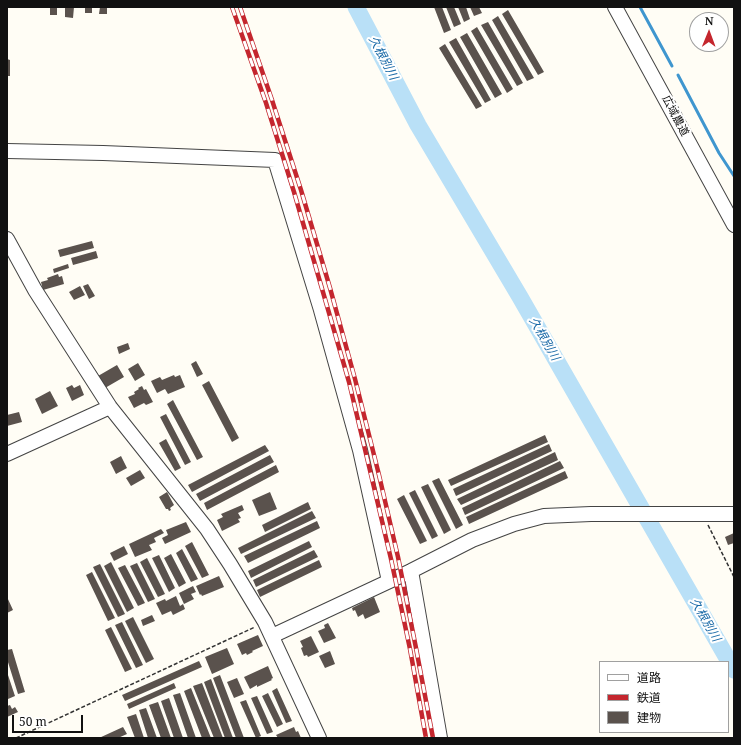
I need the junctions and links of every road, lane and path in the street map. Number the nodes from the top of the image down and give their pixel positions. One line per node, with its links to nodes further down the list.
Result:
1 (615, 7): 3 (street, 広域農道)
2 (7, 151): 11 (street)
3 (734, 225)
4 (7, 239): 5 (street)
5 (110, 407): 6 (street); 12 (street)
6 (7, 454)
7 (700, 514): 8 (street); 9 (street); 10 (path)
8 (734, 514)
9 (411, 571): 11 (street); 16 (street)
10 (734, 577)
11 (389, 581): 13 (street)
12 (266, 622): 13 (street); 14 (path)
13 (272, 636): 15 (street)
14 (16, 738)
15 (319, 738)
16 (440, 738)

